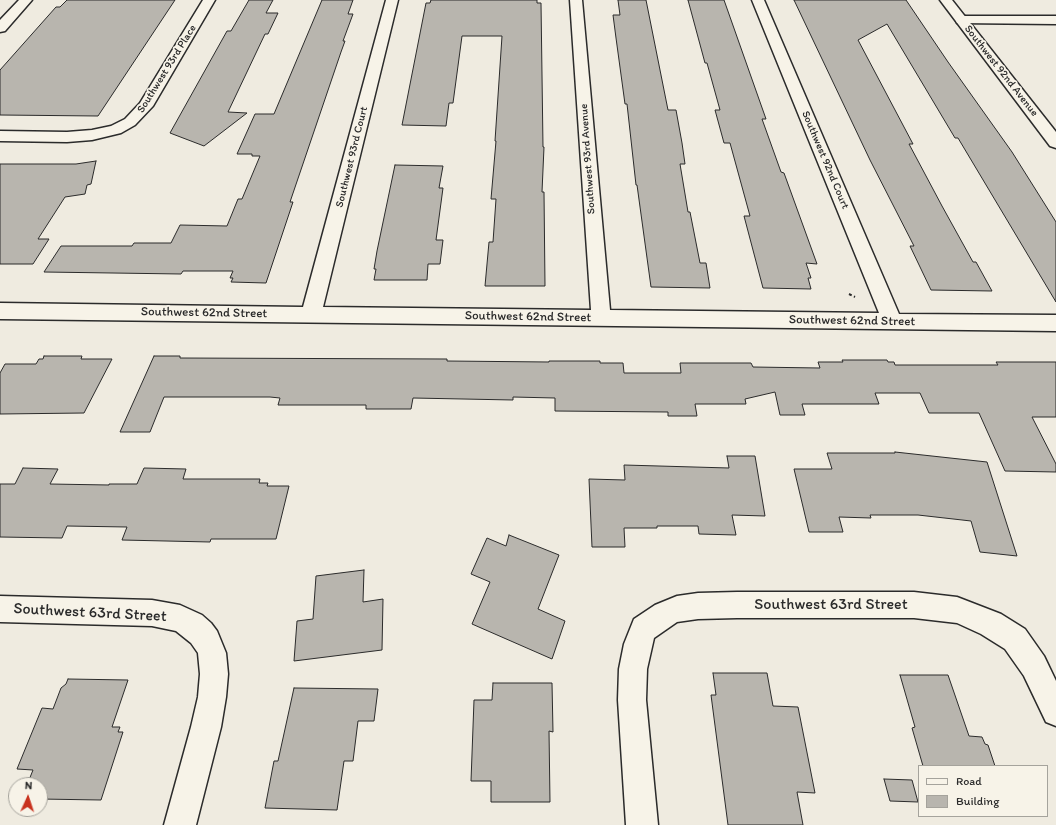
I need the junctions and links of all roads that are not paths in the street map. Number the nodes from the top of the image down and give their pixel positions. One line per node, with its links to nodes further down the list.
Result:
1 (26, 0): 9 (street)
2 (209, 0): 10 (street, Southwest 93rd Place)
3 (392, 0): 13 (street, Southwest 93rd Court)
4 (576, 0): 14 (street, Southwest 93rd Avenue)
5 (758, 0): 15 (street, Southwest 92nd Court)
6 (946, 0): 7 (street, Southwest 92nd Avenue)
7 (962, 20): 8 (street); 11 (street, Southwest 92nd Avenue)
8 (1056, 20)
9 (1, 25)
10 (0, 136)
11 (1056, 143)
12 (0, 311): 13 (street, Southwest 62nd Street)
13 (311, 314): 14 (street, Southwest 62nd Street)
14 (601, 318): 15 (street, Southwest 62nd Street)
15 (892, 321): 16 (street, Southwest 62nd Street)
16 (1056, 323)
17 (0, 609): 19 (street, Southwest 63rd Street)
18 (1056, 712): 20 (street, Southwest 63rd Street)
19 (180, 825)
20 (642, 825)

